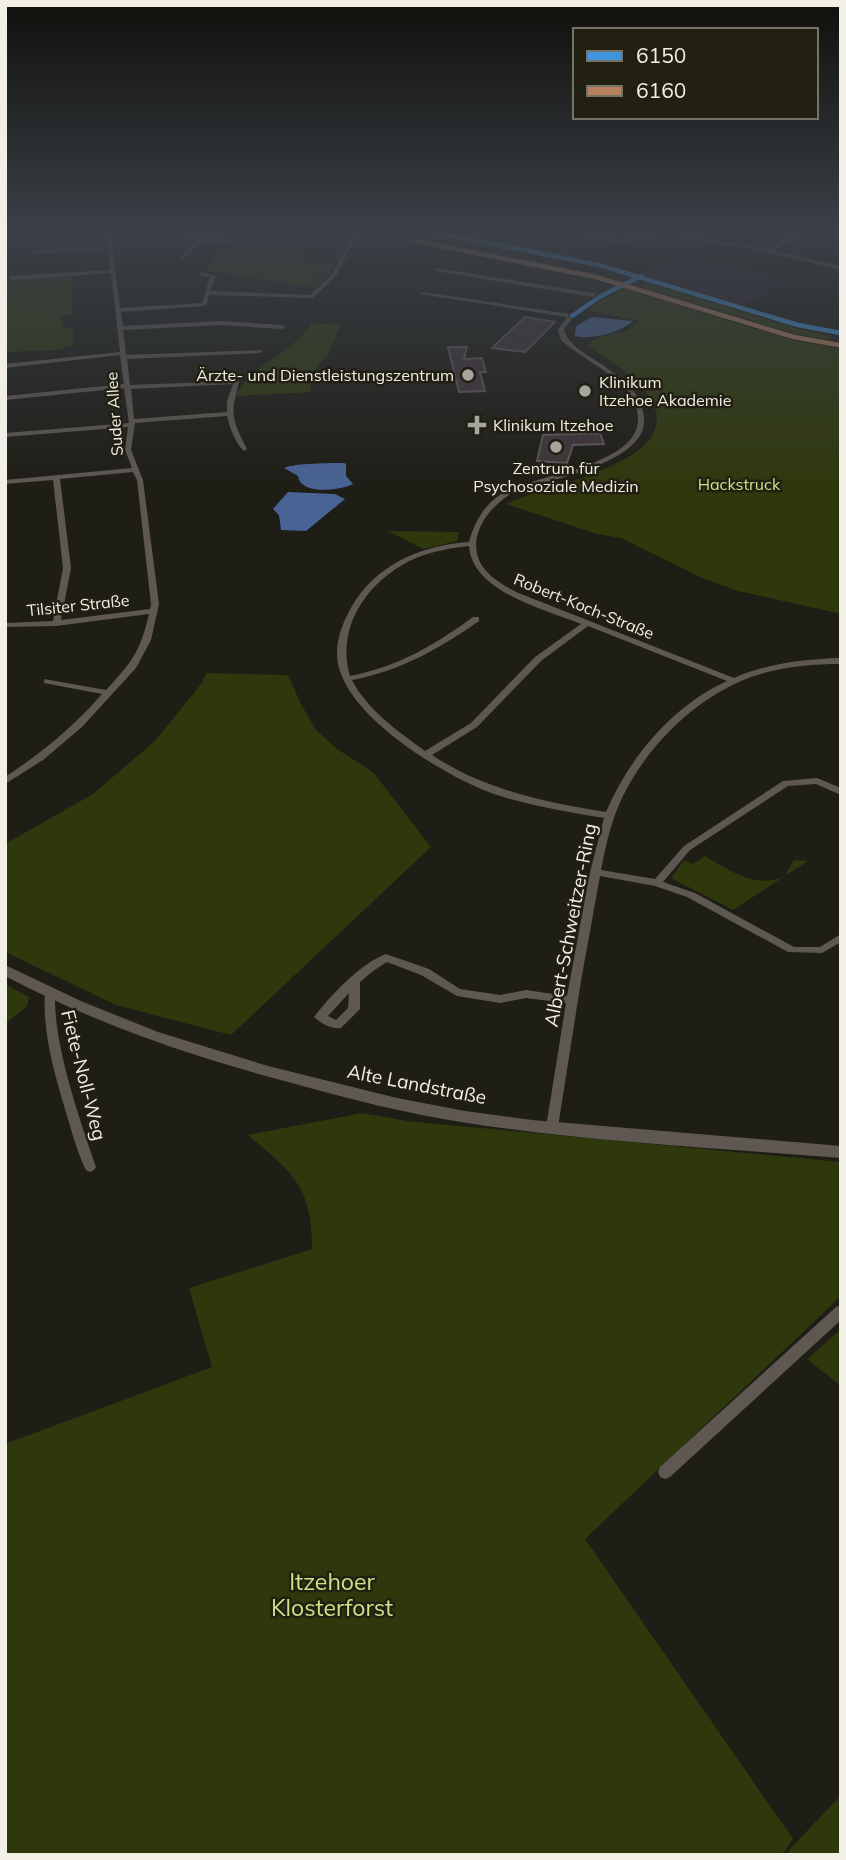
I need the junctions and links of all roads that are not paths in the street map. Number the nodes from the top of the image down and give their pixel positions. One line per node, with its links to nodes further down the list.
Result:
1 (119, 316): 5 (street, Suder Allee)
2 (572, 316): 19 (street)
3 (768, 316): 6 (street)
4 (282, 327): 5 (street)
5 (120, 328): 8 (street, Suder Allee)
6 (841, 333)
7 (260, 351): 8 (street)
8 (123, 355): 9 (street); 10 (street, Suder Allee)
9 (5, 366)
10 (127, 387): 11 (street); 12 (street); 13 (street, Suder Allee)
11 (5, 398)
12 (229, 414): 13 (street); 15 (street)
13 (132, 423): 14 (street); 16 (street, Suder Allee)
14 (5, 435)
15 (244, 449)
16 (136, 470): 17 (street); 20 (street, Suder Allee)
17 (56, 477): 18 (street); 22 (street)
18 (5, 482)
19 (471, 544): 23 (street, Robert-Koch-Straße); 26 (street)
20 (154, 611): 22 (street, Tilsiter Straße); 29 (street)
21 (476, 619): 26 (street)
22 (57, 624): 24 (street, Tilsiter Straße)
23 (586, 624): 28 (street, Robert-Koch-Straße); 30 (street)
24 (5, 625)
25 (841, 661): 28 (street, Albert-Schweitzer-Ring)
26 (346, 679): 30 (street)
27 (47, 681): 29 (street)
28 (734, 681): 33 (street, Albert-Schweitzer-Ring)
29 (109, 693): 31 (street)
30 (425, 755): 33 (street)
31 (8, 776)
32 (841, 792): 35 (street)
33 (610, 816): 34 (street, Albert-Schweitzer-Ring)
34 (595, 872): 35 (street); 40 (street, Albert-Schweitzer-Ring)
35 (657, 883): 36 (street)
36 (841, 937)
37 (5, 970): 39 (street, Alte Landstraße)
38 (355, 983): 40 (street)
39 (50, 992): 41 (street, Alte Landstraße); 43 (street, Fiete-Noll-Weg)
40 (571, 1000): 41 (street, Albert-Schweitzer-Ring)
41 (552, 1127): 42 (street, Alte Landstraße)
42 (841, 1152)
43 (90, 1167)
44 (841, 1311): 45 (street)
45 (666, 1472)

